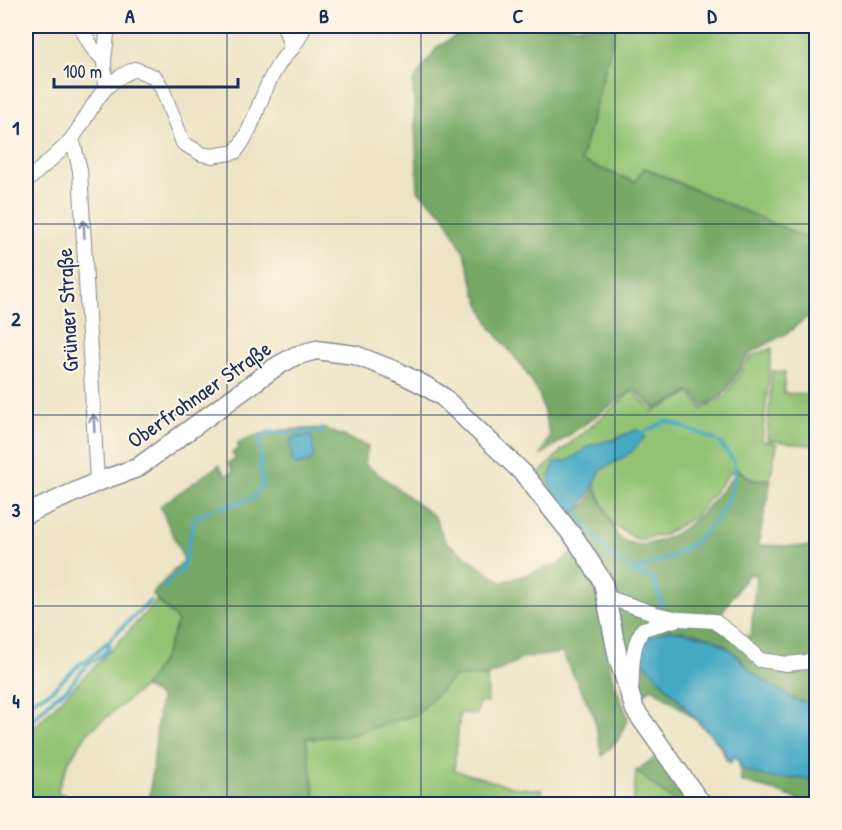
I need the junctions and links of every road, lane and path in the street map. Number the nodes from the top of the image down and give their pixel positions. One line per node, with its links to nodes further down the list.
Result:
1 (80, 26): 6 (street)
2 (108, 26): 6 (street)
3 (284, 26): 5 (street)
4 (304, 26): 5 (street)
5 (292, 49): 7 (street)
6 (104, 60): 7 (street)
7 (105, 88): 8 (street)
8 (72, 138): 9 (street); 10 (street, Grünaer Straße, one-way to 8)
9 (26, 183)
10 (97, 482): 11 (main road, Oberfrohnaer Straße); 12 (main road, Oberfrohnaer Straße)
11 (26, 514)
12 (607, 597): 13 (street); 15 (main road, Oberfrohnaer Straße)
13 (680, 619): 14 (street); 15 (street)
14 (816, 657)
15 (631, 698): 16 (main road, Oberfrohnaer Straße)
16 (704, 804)

